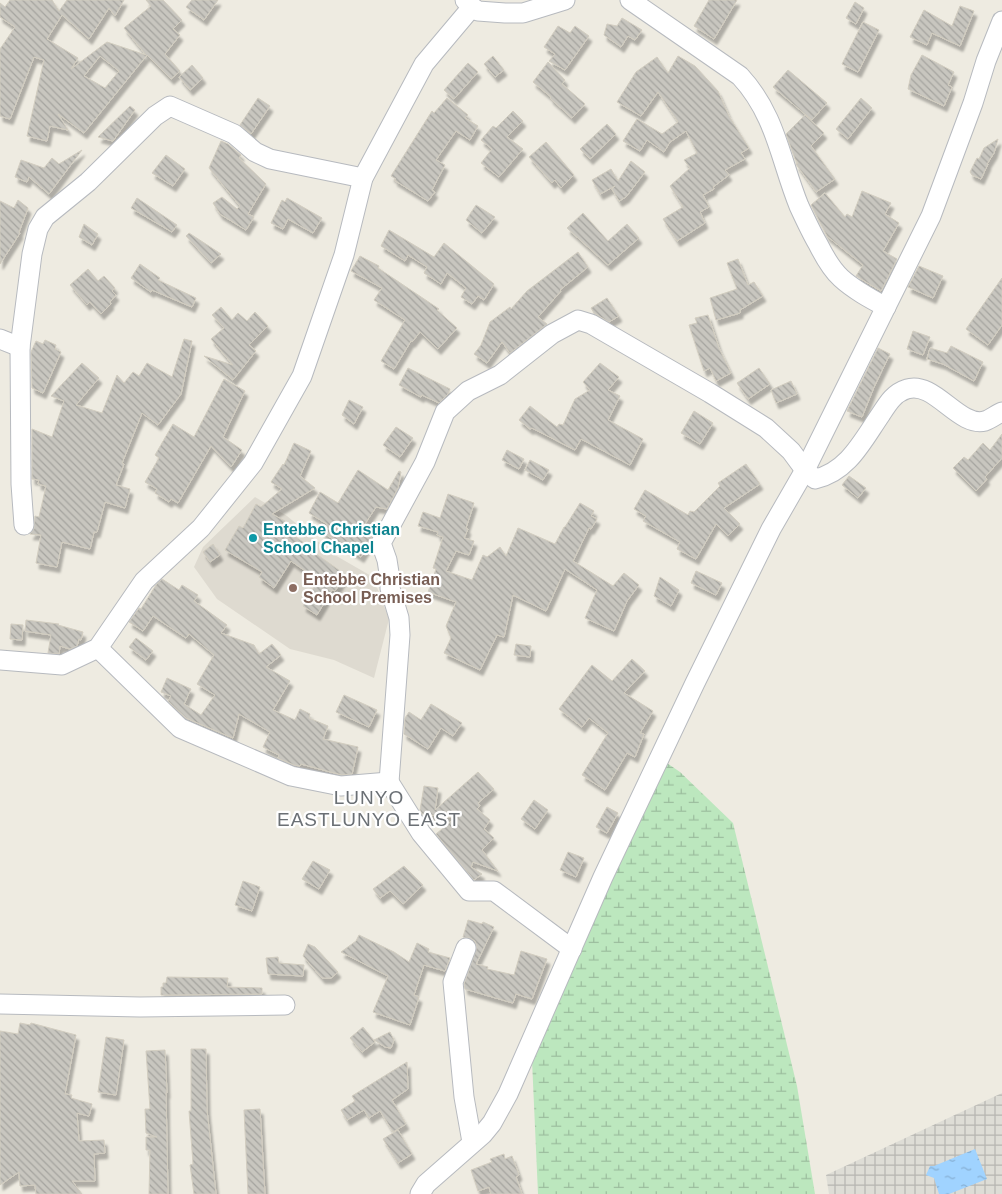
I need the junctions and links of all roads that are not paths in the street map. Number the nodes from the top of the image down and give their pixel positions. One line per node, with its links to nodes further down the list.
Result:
1 (565, 0): 3 (street)
2 (630, 0): 6 (street)
3 (468, 4): 5 (street)
4 (1002, 21): 6 (street)
5 (364, 178): 8 (street); 12 (street)
6 (886, 307): 10 (street)
7 (0, 339): 8 (street)
8 (20, 347): 11 (street)
9 (1002, 412): 10 (street)
10 (805, 470): 14 (street); 16 (street)
11 (24, 525)
12 (98, 648): 13 (street); 14 (street)
13 (0, 660)
14 (389, 782): 16 (street)
15 (466, 948): 19 (street)
16 (572, 949): 19 (street)
17 (0, 1004): 18 (street)
18 (284, 1005)
19 (472, 1142): 20 (street)
20 (420, 1194)

